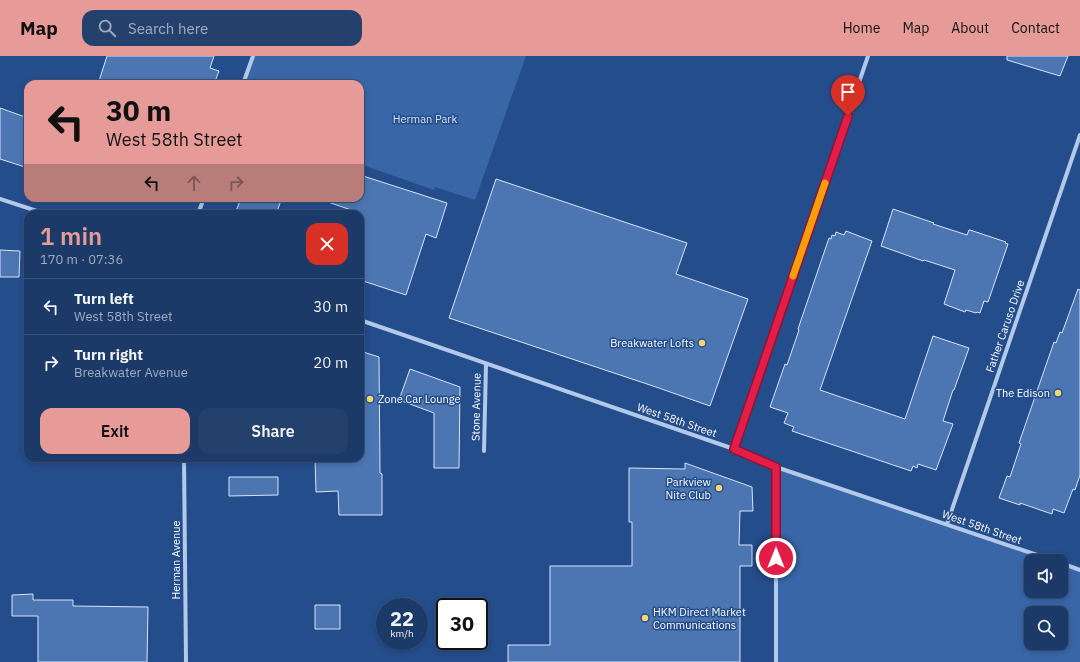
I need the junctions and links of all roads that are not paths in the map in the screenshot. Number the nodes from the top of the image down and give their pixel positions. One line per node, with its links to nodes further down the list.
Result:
1 (253, 56): 3 (street)
2 (868, 56): 9 (street)
3 (244, 80)
4 (1080, 134): 13 (street, Father Caruso Drive)
5 (0, 199): 6 (street)
6 (34, 210)
7 (364, 321): 8 (street, West 58th Street)
8 (486, 364): 9 (street, West 58th Street); 10 (street, Stone Avenue)
9 (734, 449): 12 (street, West 58th Street)
10 (484, 451)
11 (184, 462): 17 (street, Herman Avenue)
12 (776, 467): 13 (street, West 58th Street); 18 (street)
13 (947, 524): 14 (street, West 58th Street)
14 (1035, 554)
15 (1068, 566): 16 (street)
16 (1080, 570)
17 (186, 662)
18 (776, 662)

